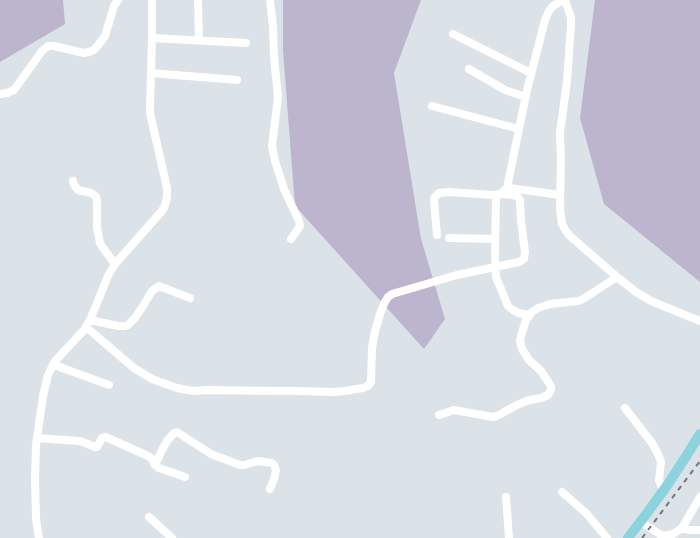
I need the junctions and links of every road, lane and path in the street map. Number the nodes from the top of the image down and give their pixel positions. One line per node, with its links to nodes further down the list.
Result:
1 (118, 0): 14 (street)
2 (152, 0): 7 (street)
3 (198, 0): 8 (street)
4 (270, 0): 24 (street)
5 (566, 4): 11 (street); 21 (street)
6 (454, 34): 11 (street)
7 (152, 38): 8 (street); 12 (street)
8 (199, 41): 9 (street)
9 (246, 43)
10 (469, 69): 15 (street)
11 (531, 73): 15 (street)
12 (151, 74): 13 (street); 26 (street)
13 (237, 80)
14 (0, 94)
15 (526, 97): 17 (street)
16 (432, 106): 17 (street)
17 (519, 129): 19 (street)
18 (73, 181): 26 (street)
19 (507, 188): 20 (street); 21 (street)
20 (498, 195): 22 (street); 25 (street); 27 (street)
21 (560, 195): 28 (street)
22 (437, 235)
23 (449, 238): 25 (street)
24 (291, 239)
25 (495, 239): 27 (street)
26 (115, 264): 32 (street)
27 (495, 267): 30 (street); 32 (street)
28 (617, 277): 30 (street); 31 (street)
29 (190, 298): 32 (street)
30 (529, 315): 36 (street)
31 (700, 321)
32 (88, 323): 33 (street)
33 (53, 364): 34 (street); 38 (street)
34 (109, 385)
35 (625, 408): 42 (street)
36 (439, 415)
37 (700, 434): 42 (main road)
38 (37, 438): 39 (street); 51 (street)
39 (155, 465): 40 (street); 41 (street)
40 (185, 476)
41 (270, 489)
42 (663, 490): 47 (main road)
43 (562, 492): 54 (street)
44 (506, 497): 53 (street)
45 (700, 497): 48 (street)
46 (149, 517): 52 (street)
47 (640, 522): 50 (street); 55 (main road)
48 (682, 528): 49 (street); 50 (street)
49 (700, 530)
50 (665, 537)
51 (39, 538)
52 (172, 538)
53 (509, 538)
54 (608, 538)
55 (628, 538)

